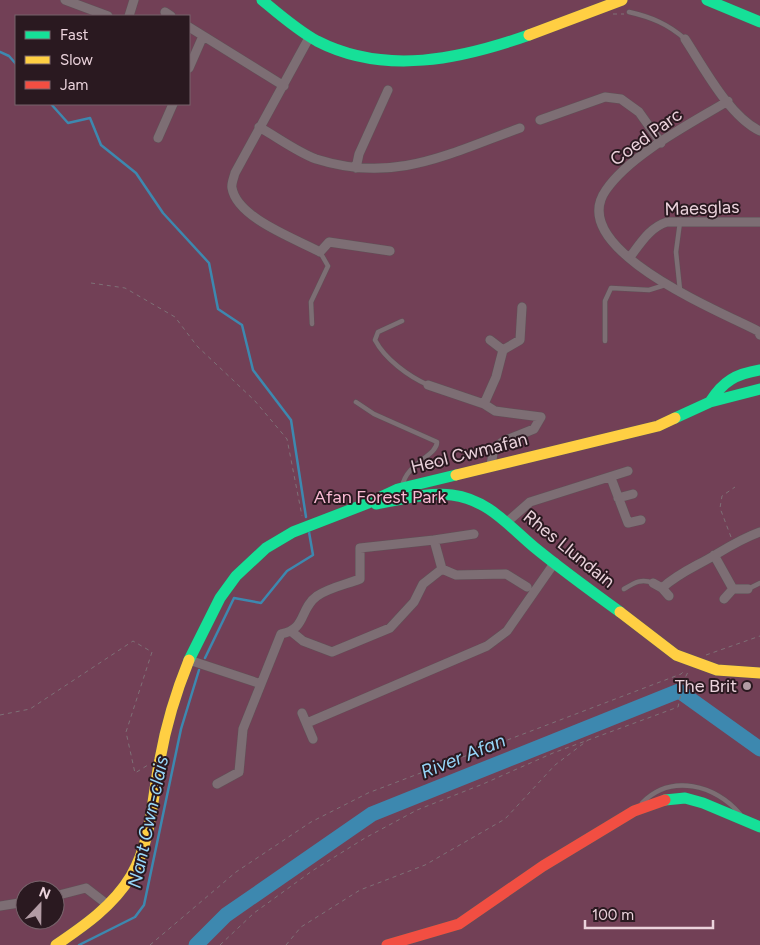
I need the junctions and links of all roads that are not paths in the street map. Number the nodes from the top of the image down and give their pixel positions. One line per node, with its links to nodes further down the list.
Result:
1 (65, 0): 7 (street)
2 (134, 0): 8 (street)
3 (262, 0): 12 (main road)
4 (622, 0): 12 (main road)
5 (707, 0): 9 (main road)
6 (629, 12): 13 (lane)
7 (105, 15)
8 (129, 15)
9 (760, 22)
10 (190, 28): 11 (street)
11 (203, 36): 14 (street); 15 (street)
12 (310, 36): 15 (street)
13 (685, 39): 17 (street)
14 (190, 66)
15 (284, 86): 20 (street)
16 (388, 90): 25 (street)
17 (728, 101): 22 (street); 24 (street, Coed Parc)
18 (173, 105): 23 (street)
19 (540, 120): 24 (street)
20 (259, 127): 25 (street); 29 (street)
21 (520, 128): 25 (street)
22 (760, 131)
23 (158, 138)
24 (661, 143): 30 (street, Coed Parc)
25 (356, 168)
26 (680, 222): 27 (street, Maesglas); 30 (street, Maesglas); 32 (lane)
27 (760, 222)
28 (390, 251): 29 (street)
29 (320, 252): 35 (lane)
30 (630, 257): 31 (street, Coed Parc)
31 (665, 284): 32 (street, Coed Parc); 38 (lane)
32 (679, 293): 36 (street, Coed Parc)
33 (522, 307): 39 (street)
34 (402, 321): 41 (lane)
35 (312, 324)
36 (759, 332)
37 (490, 340): 39 (street)
38 (605, 340)
39 (503, 350): 45 (street)
40 (760, 370): 44 (main road)
41 (428, 385): 45 (street)
42 (760, 390): 44 (main road, Heol Cwmafan)
43 (356, 402): 49 (lane)
44 (710, 402): 46 (main road, Heol Cwmafan)
45 (484, 404): 46 (street)
46 (492, 465): 49 (main road, Heol Cwmafan)
47 (628, 471): 48 (street)
48 (612, 478): 51 (street); 54 (street)
49 (402, 488): 52 (main road, Heol Cwmafan)
50 (633, 494): 51 (street)
51 (618, 498): 53 (street)
52 (364, 506): 54 (main road, Rhes Llundain); 71 (main road, Heol Cwmafan)
53 (641, 520)
54 (507, 522): 59 (main road, Rhes Llundain)
55 (760, 532): 58 (street)
56 (474, 534): 57 (street)
57 (434, 540): 60 (street); 70 (street)
58 (714, 556): 65 (street); 66 (street)
59 (555, 562): 72 (main road, Rhes Llundain); 75 (street)
60 (442, 569): 63 (street); 70 (street)
61 (653, 582): 64 (lane); 65 (street)
62 (760, 583): 67 (lane)
63 (527, 587)
64 (624, 588)
65 (662, 588): 68 (street)
66 (733, 589): 67 (street); 69 (street)
67 (748, 589)
68 (669, 596)
69 (724, 599)
70 (292, 632): 73 (street)
71 (189, 660): 73 (street); 81 (main road, Heol Cwmafan)
72 (760, 673)
73 (261, 684): 77 (street)
74 (302, 713): 75 (street)
75 (307, 723): 76 (street)
76 (313, 740)
77 (217, 784)
78 (760, 827): 84 (main road)
79 (65, 893): 81 (street)
80 (15, 904): 82 (street)
81 (108, 905): 83 (main road, Heol Cwmafan)
82 (0, 906)
83 (56, 945)
84 (387, 945)

